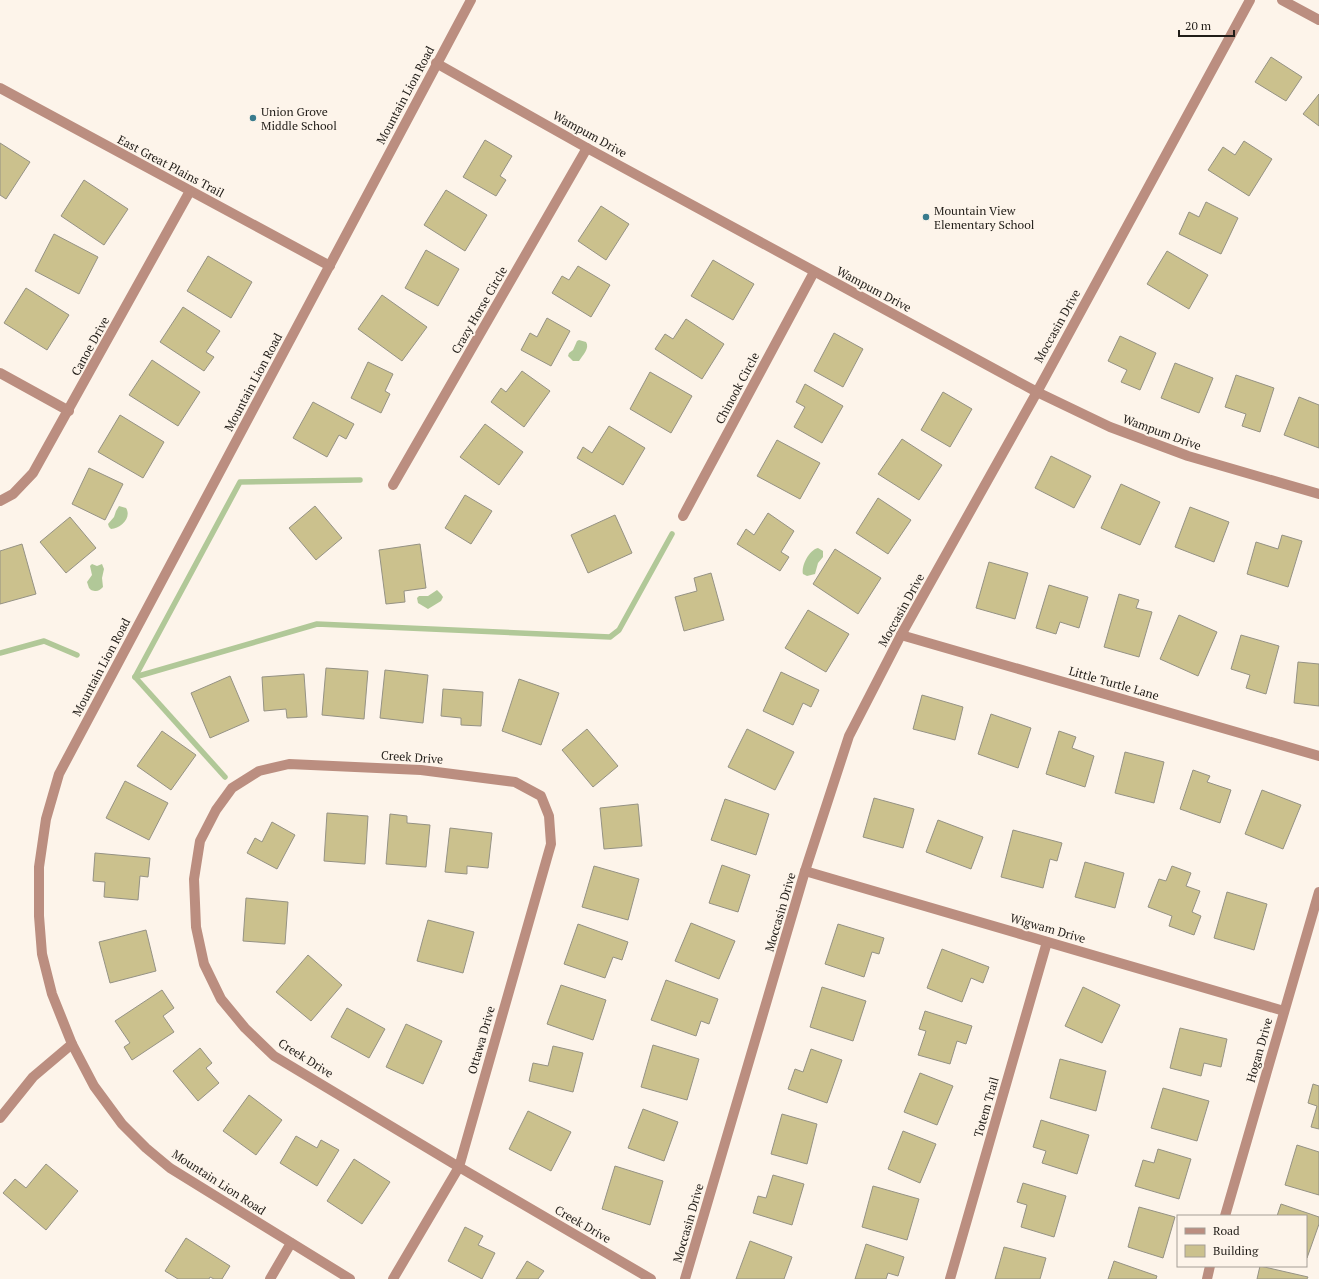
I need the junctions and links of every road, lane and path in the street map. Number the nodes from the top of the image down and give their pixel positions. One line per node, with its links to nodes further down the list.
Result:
1 (470, 0): 5 (street, Mountain Lion Road)
2 (1250, 0): 12 (street, Moccasin Drive)
3 (1282, 0): 4 (street)
4 (1319, 20)
5 (436, 63): 7 (street, Wampum Drive); 9 (street, Mountain Lion Road)
6 (0, 88): 8 (street, East Great Plains Trail)
7 (587, 148): 10 (street, Wampum Drive); 14 (street, Crazy Horse Circle)
8 (190, 191): 9 (street, East Great Plains Trail); 13 (street, Canoe Drive)
9 (330, 266): 25 (street, Mountain Lion Road)
10 (814, 272): 12 (street, Wampum Drive); 17 (street, Chinook Circle)
11 (0, 373): 13 (street)
12 (1037, 392): 15 (street, Wampum Drive); 18 (street, Moccasin Drive)
13 (69, 411): 16 (street, Canoe Drive)
14 (393, 485)
15 (1319, 494)
16 (0, 501)
17 (683, 516)
18 (901, 635): 19 (street, Little Turtle Lane); 21 (street, Moccasin Drive)
19 (1319, 756)
20 (541, 796): 27 (street, Ottawa Drive); 27 (street, Creek Drive)
21 (805, 871): 23 (street, Wigwam Drive); 35 (street, Moccasin Drive)
22 (1319, 892): 24 (street, Hogan Drive)
23 (1047, 942): 24 (street, Wigwam Drive); 36 (street, Totem Trail)
24 (1284, 1011): 28 (street, Hogan Drive)
25 (72, 1044): 26 (street); 29 (street, Mountain Lion Road)
26 (0, 1118)
27 (459, 1167): 33 (street, Ottawa Drive); 34 (street, Creek Drive)
28 (1225, 1215)
29 (291, 1243): 31 (street); 32 (street, Mountain Lion Road)
30 (1210, 1267): 37 (street)
31 (270, 1279)
32 (350, 1279)
33 (393, 1279)
34 (651, 1279)
35 (685, 1279)
36 (950, 1279)
37 (1206, 1279)

